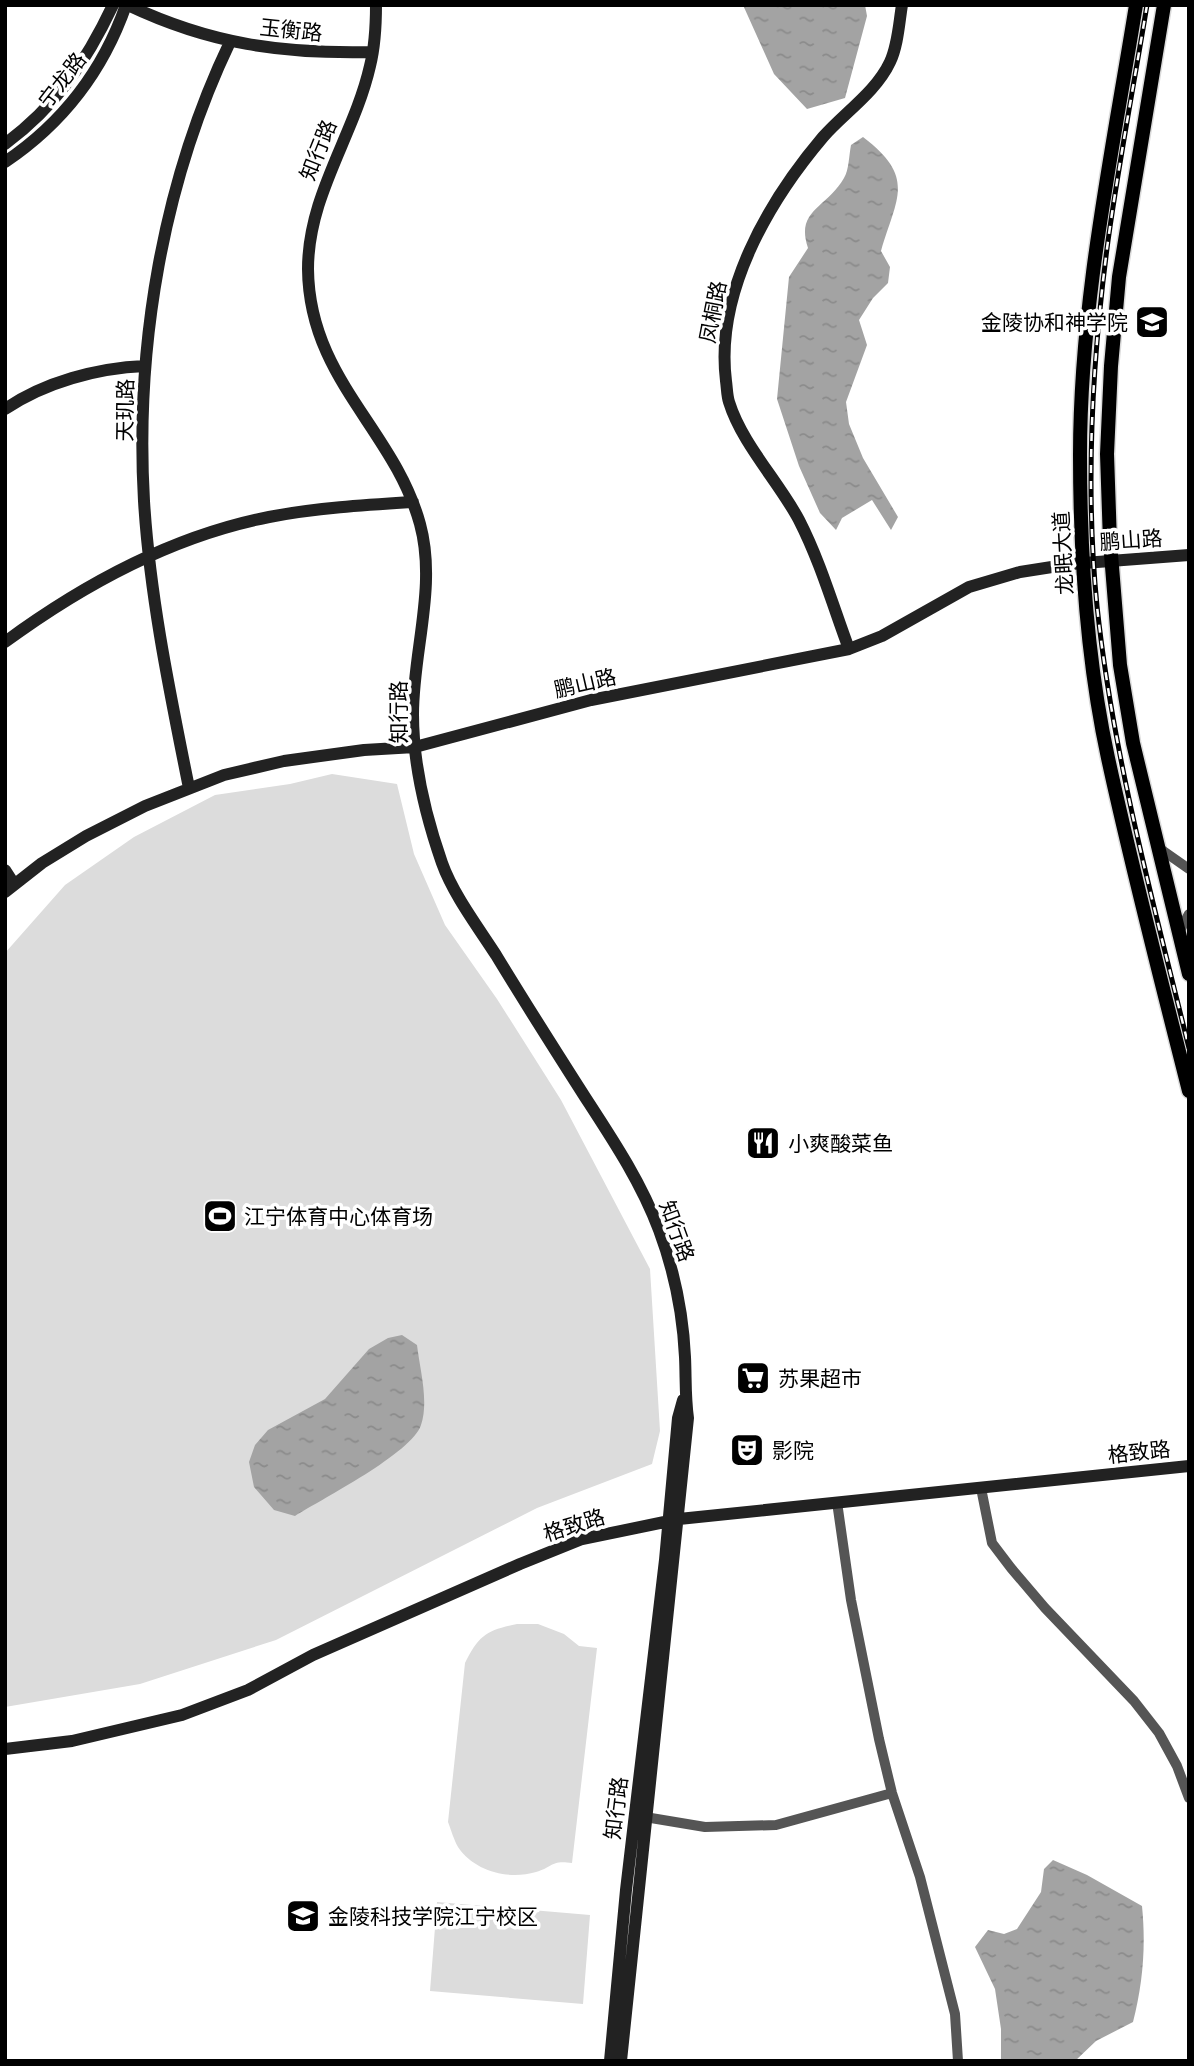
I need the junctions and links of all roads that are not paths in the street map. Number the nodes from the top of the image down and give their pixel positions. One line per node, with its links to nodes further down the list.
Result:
1 (113, 5): 9 (street, 宁龙路)
2 (127, 5): 7 (street, 玉衡路); 10 (street, 宁龙路)
3 (376, 5): 8 (street, 知行路)
4 (902, 5): 19 (street, 凤桐路)
5 (1136, 5): 17 (main road, 龙眠大道)
6 (1164, 5): 16 (main road)
7 (230, 42): 8 (street, 玉衡路); 11 (street, 天玑路)
8 (372, 52): 13 (street, 知行路)
9 (5, 144)
10 (5, 162)
11 (145, 366): 12 (street); 14 (street, 天玑路)
12 (5, 409)
13 (413, 502): 14 (street); 20 (street, 知行路)
14 (149, 555): 18 (street); 21 (street, 天玑路)
15 (1189, 555): 16 (street, 鹏山路)
16 (1112, 561): 17 (street, 鹏山路); 22 (main road)
17 (1083, 563): 19 (street, 鹏山路); 29 (main road, 龙眠大道)
18 (5, 642)
19 (849, 649): 20 (street, 鹏山路)
20 (415, 747): 21 (street, 鹏山路); 33 (street, 知行路)
21 (190, 788): 25 (street, 鹏山路)
22 (1159, 849): 23 (street); 27 (main road)
23 (1189, 869)
24 (5, 870): 25 (street)
25 (10, 888)
26 (1189, 914): 27 (street)
27 (1178, 932): 28 (main road)
28 (1189, 974)
29 (1189, 1091)
30 (1189, 1466): 31 (street, 格致路)
31 (981, 1488): 32 (street, 格致路); 36 (street)
32 (836, 1502): 33 (street, 格致路); 35 (street)
33 (673, 1520): 34 (street, 格致路); 37 (street, 知行路); 38 (street, 知行路)
34 (5, 1749)
35 (892, 1793): 37 (street); 40 (street)
36 (1189, 1798)
37 (645, 1817): 39 (street, 知行路)
38 (610, 2061)
39 (621, 2061)
40 (958, 2061)

